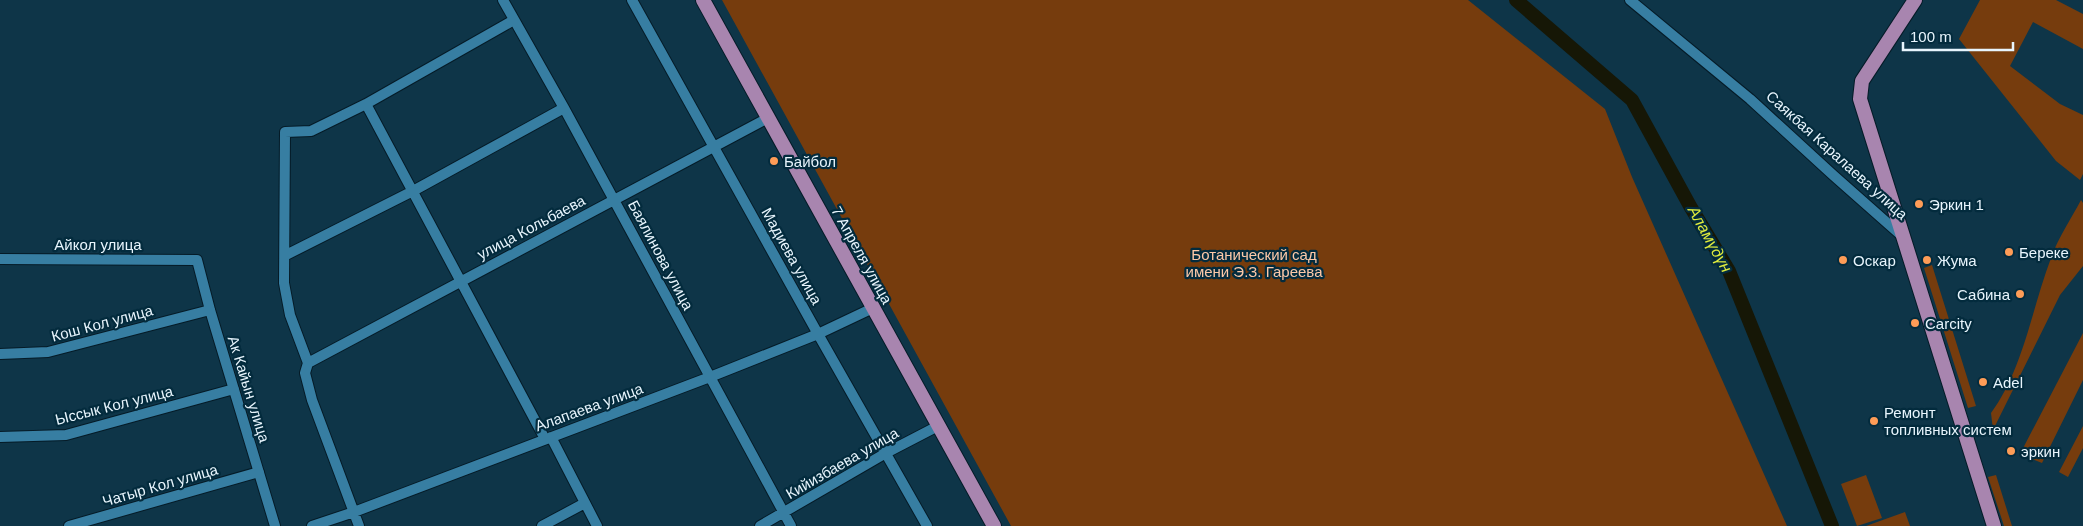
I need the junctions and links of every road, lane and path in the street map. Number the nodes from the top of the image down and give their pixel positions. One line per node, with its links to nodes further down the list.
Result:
1 (503, 0): 6 (street, Баялинова улица)
2 (632, 0): 10 (street, Мадиева улица)
3 (703, 0): 9 (main road, 7 Апреля улица)
4 (1630, 0): 13 (street, Саякбая Каралаева улица)
5 (1915, 0): 13 (main road)
6 (514, 20): 7 (street); 8 (street, Баялинова улица)
7 (366, 104): 11 (street); 14 (street)
8 (564, 108): 11 (street); 12 (street, Баялинова улица)
9 (768, 118): 10 (street, улица Кольбаева); 18 (main road, 7 Апреля улица)
10 (714, 146): 12 (street, улица Кольбаева); 20 (street, Мадиева улица)
11 (413, 191): 14 (street); 17 (street)
12 (614, 201): 17 (street, улица Кольбаева); 23 (street, Баялинова улица)
13 (1902, 236): 43 (main road, Саякбая Каралаева улица)
14 (286, 255): 22 (street)
15 (0, 259): 16 (street, Айкол улица)
16 (197, 260): 19 (street, Ак Кайын улица)
17 (461, 281): 22 (street, улица Кольбаева); 27 (street)
18 (872, 308): 20 (street, Алапаева улица); 25 (main road, 7 Апреля улица)
19 (210, 310): 21 (street, Кош Кол улица); 24 (street, Ак Кайын улица)
20 (818, 334): 23 (street, Алапаева улица); 28 (street, Мадиева улица)
21 (0, 354)
22 (308, 362): 31 (street)
23 (710, 377): 27 (street, Алапаева улица); 32 (street, Баялинова улица)
24 (234, 389): 26 (street, Ыссык Кол улица); 29 (street, Ак Кайын улица)
25 (938, 426): 28 (street, Кийизбаева улица); 42 (main road, 7 Апреля улица)
26 (0, 437)
27 (548, 438): 30 (street); 31 (street, Алапаева улица)
28 (886, 453): 32 (street, Кийизбаева улица); 41 (street, Мадиева улица)
29 (259, 472): 33 (street, Чатыр Кол улица); 34 (street, Ак Кайын улица)
30 (585, 503): 37 (street); 38 (street)
31 (354, 512): 35 (street, Алапаева улица); 36 (street)
32 (783, 513): 39 (street, Кийизбаева улица); 40 (street, Баялинова улица)
33 (69, 526)
34 (275, 526)
35 (312, 526)
36 (359, 526)
37 (542, 526)
38 (597, 526)
39 (760, 526)
40 (791, 526)
41 (927, 526)
42 (994, 526)
43 (1994, 526)

